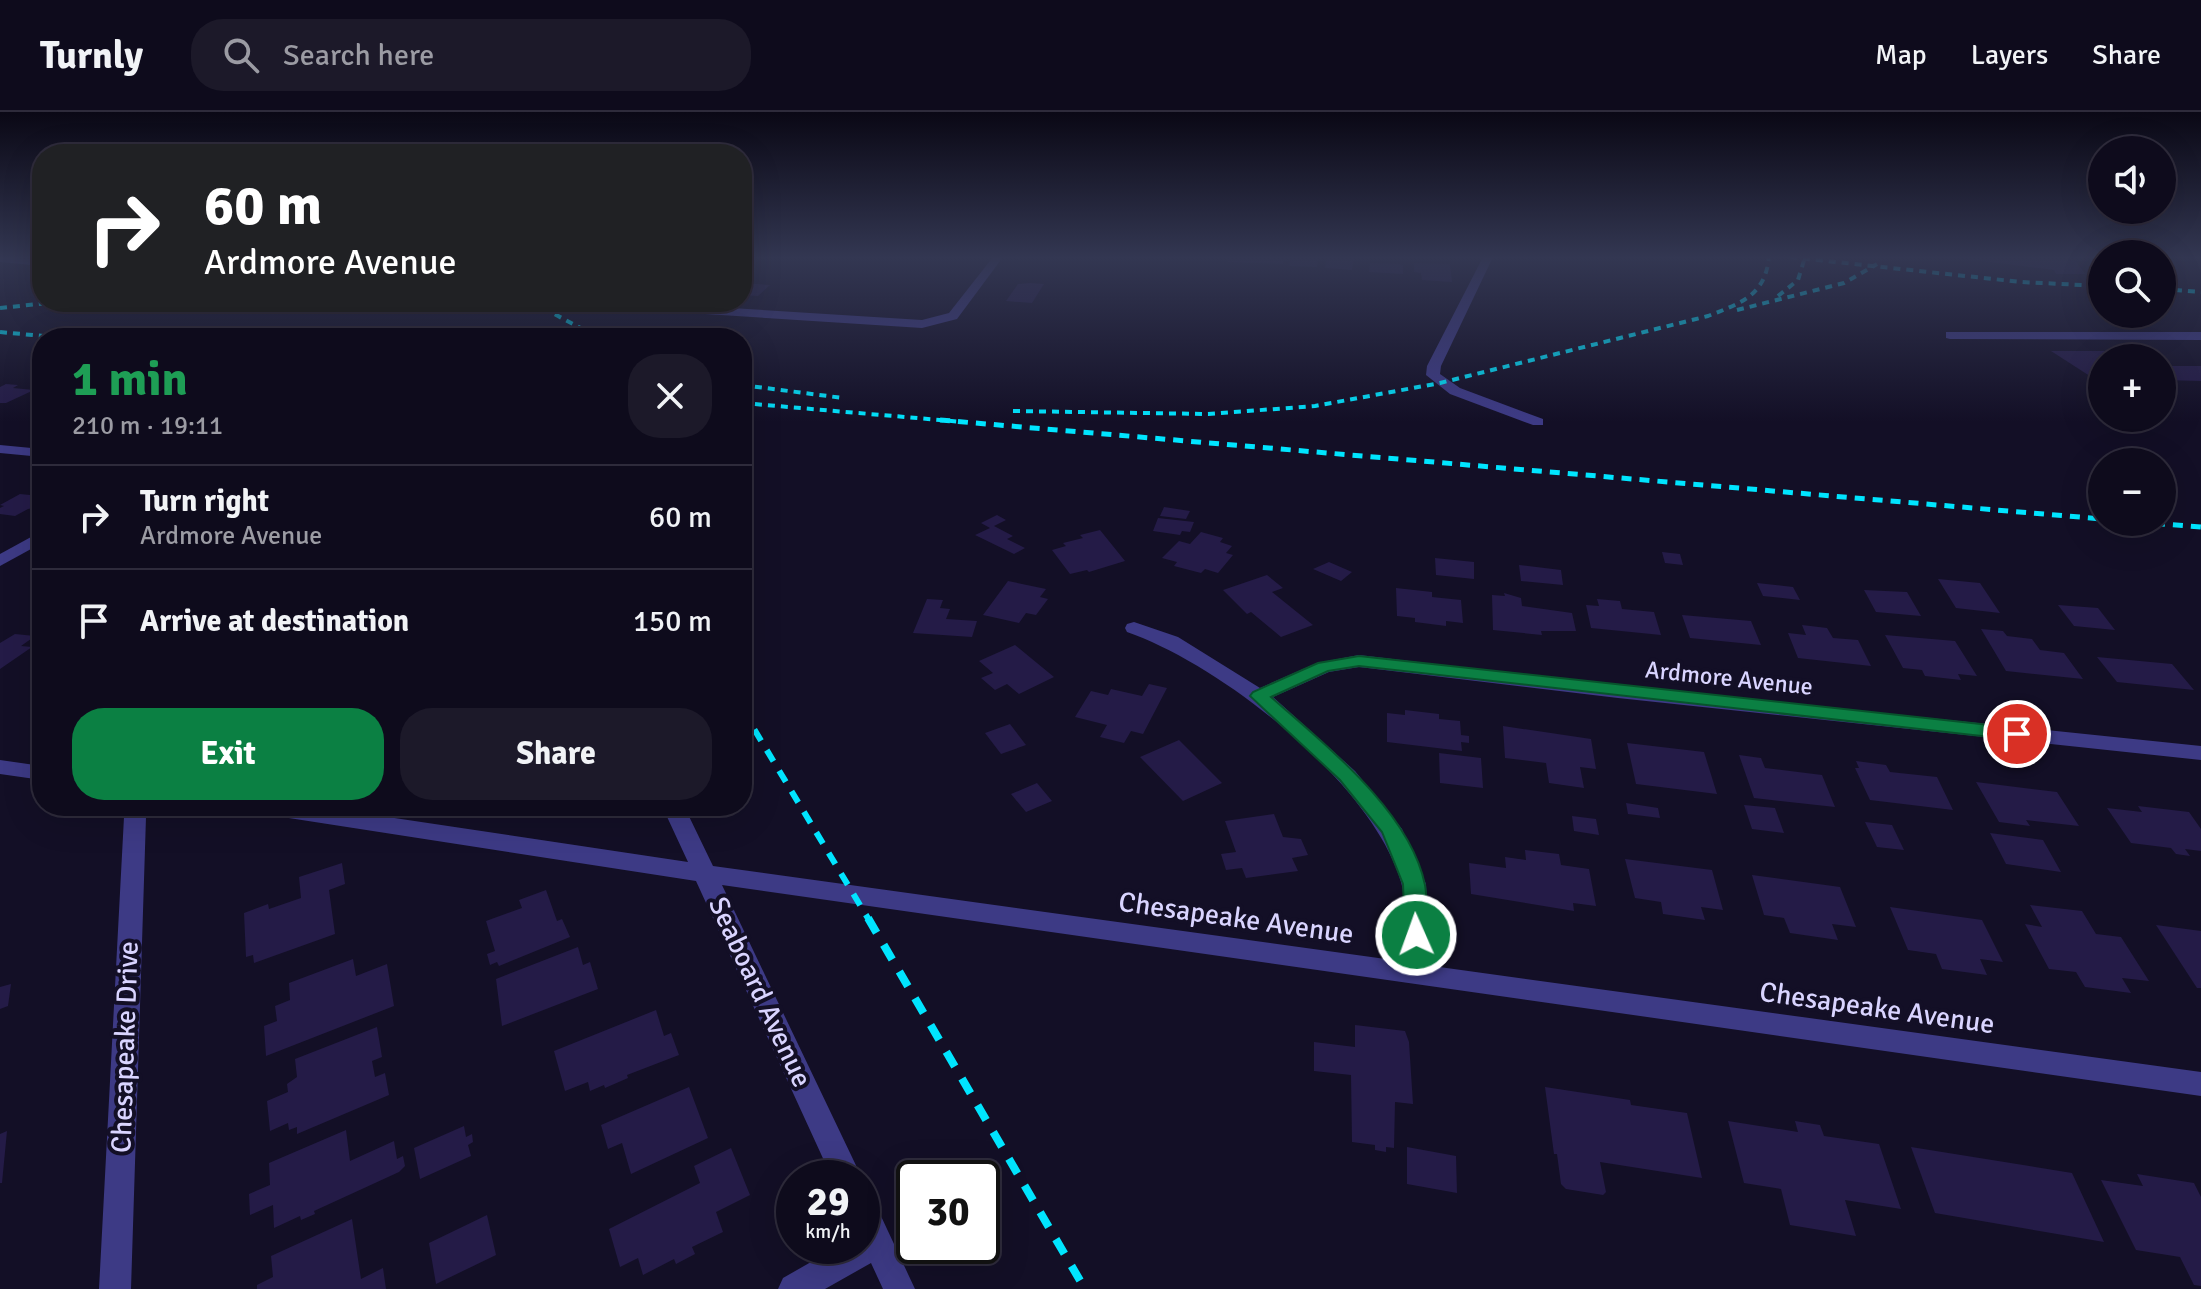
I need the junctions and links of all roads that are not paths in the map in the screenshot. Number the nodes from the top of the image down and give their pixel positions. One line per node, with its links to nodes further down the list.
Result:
1 (722, 312): 2 (street)
2 (956, 312)
3 (1461, 312): 6 (street)
4 (1950, 335): 5 (street)
5 (2201, 336)
6 (1538, 422)
7 (0, 449): 8 (street)
8 (32, 452)
9 (32, 542): 10 (street)
10 (0, 561)
11 (1134, 628): 12 (street)
12 (1259, 696): 13 (street, Ardmore Avenue); 20 (street)
13 (2201, 753)
14 (0, 767): 15 (street)
15 (32, 772)
16 (135, 816): 25 (street, Chesapeake Drive)
17 (328, 816): 19 (street, Chesapeake Avenue)
18 (678, 816): 19 (street, Seaboard Avenue)
19 (706, 874): 20 (street, Chesapeake Avenue); 22 (street, Seaboard Avenue)
20 (1411, 972): 21 (street, Chesapeake Avenue)
21 (2201, 1084)
22 (839, 1160)
23 (880, 1248): 27 (street)
24 (838, 1264): 26 (street)
25 (115, 1289)
26 (794, 1289)
27 (899, 1289)

